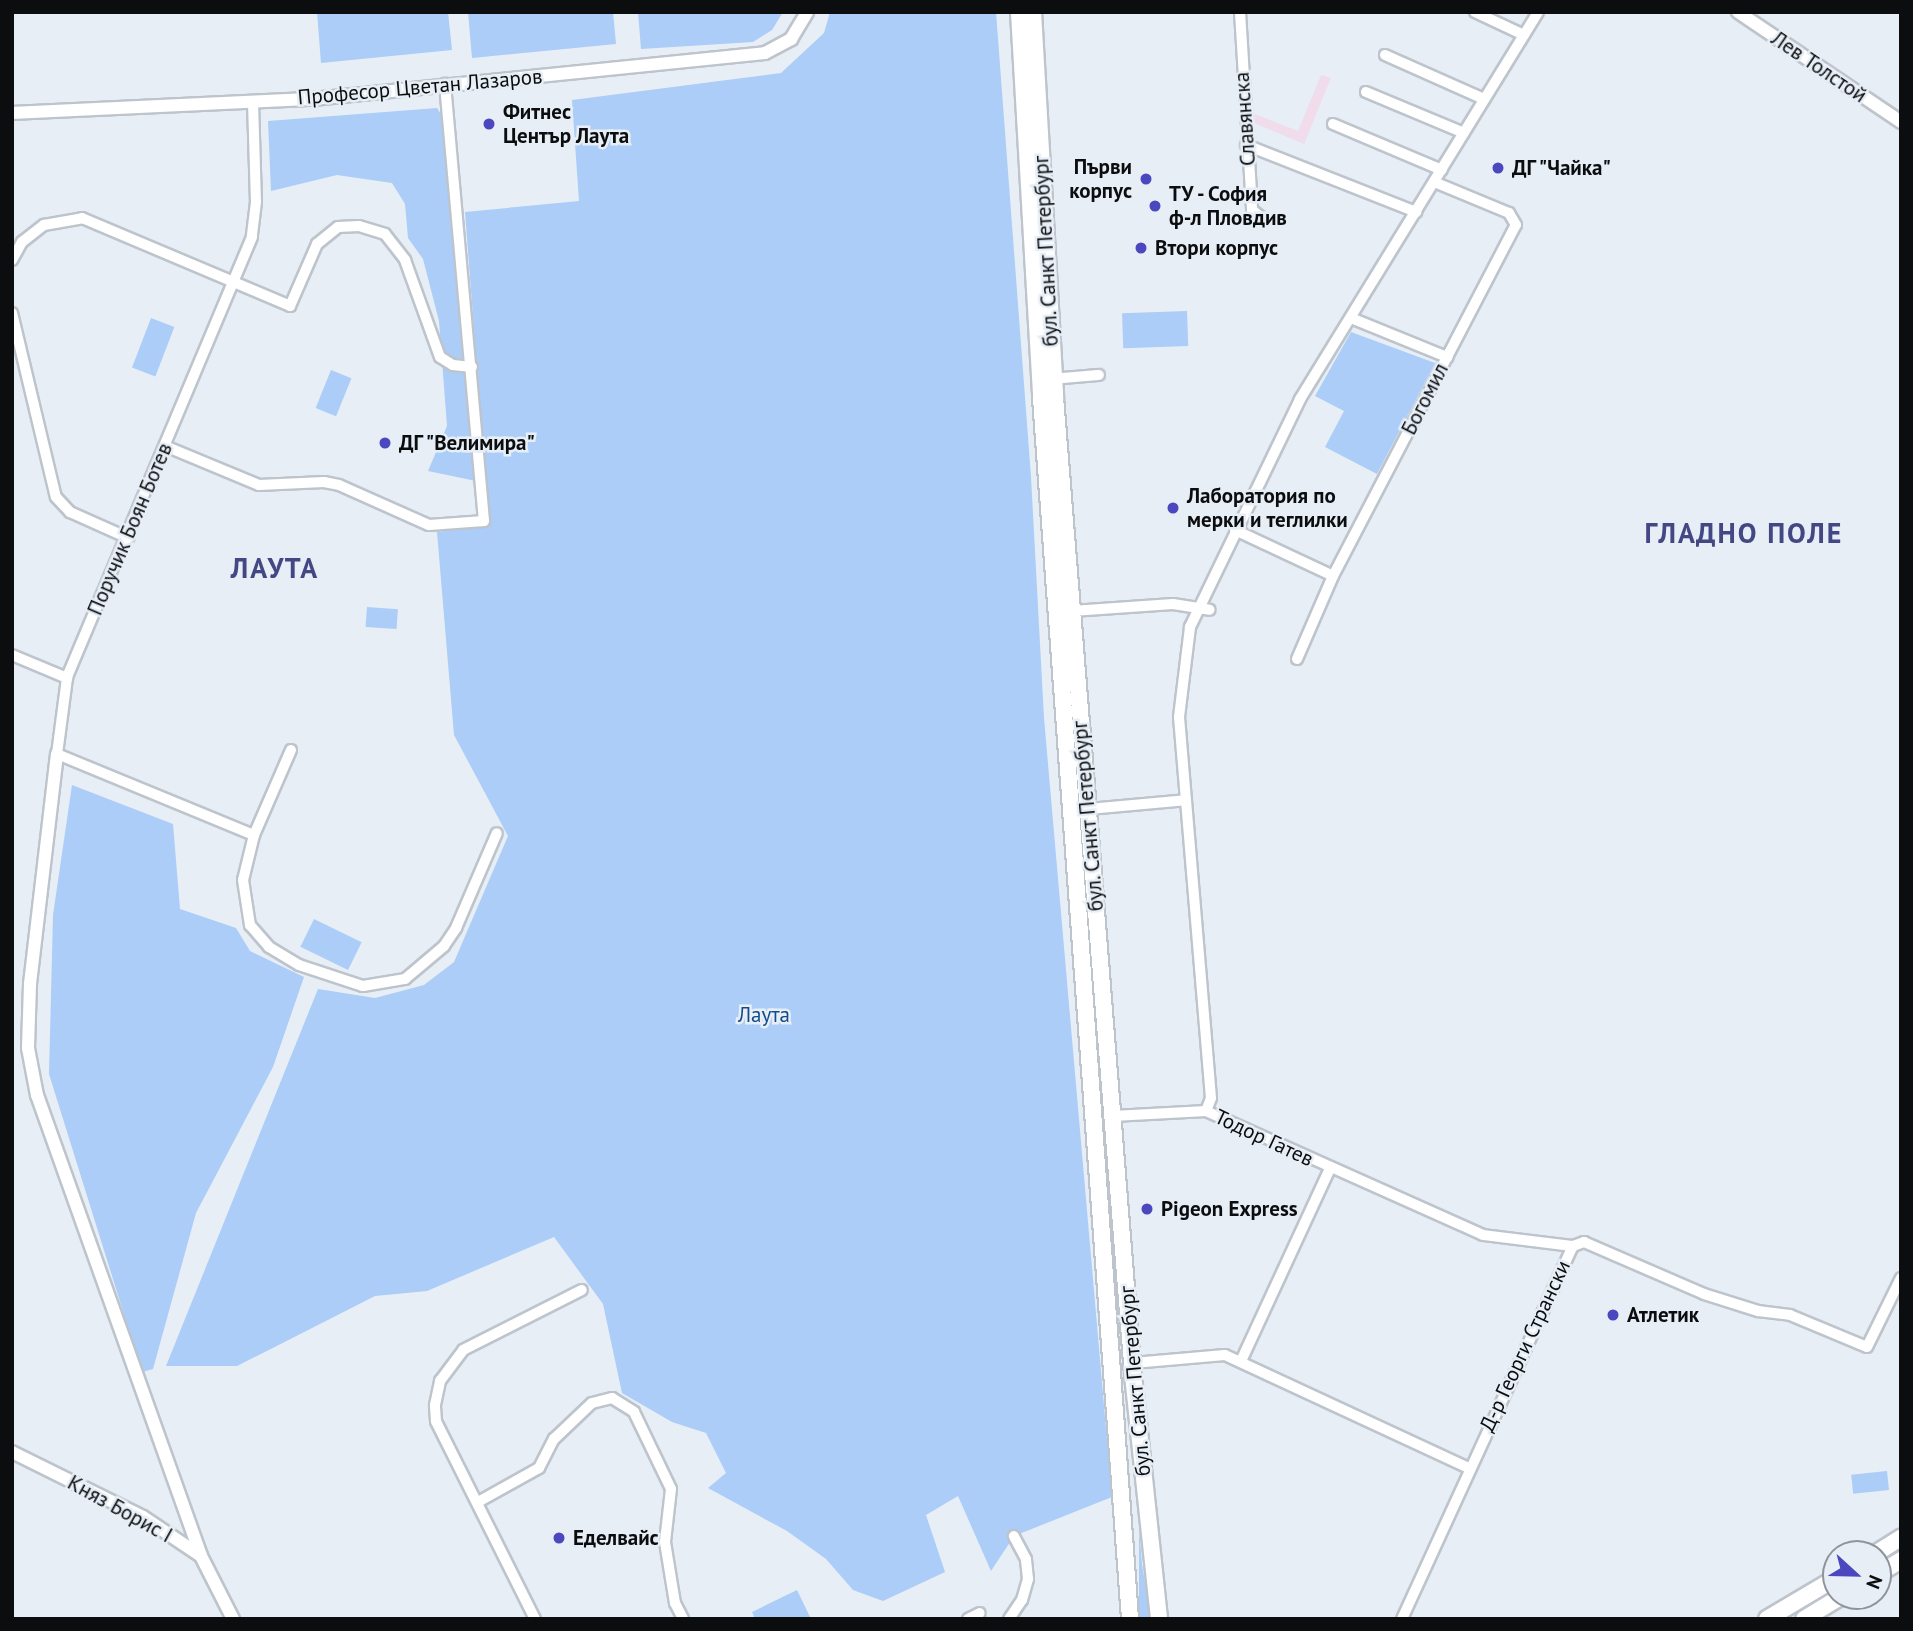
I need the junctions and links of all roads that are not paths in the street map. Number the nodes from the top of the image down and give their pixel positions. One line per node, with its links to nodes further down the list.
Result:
1 (807, 12): 10 (street, Професор Цветан Лазаров)
2 (1018, 12): 30 (main road, бул. Санкт Петербург)
3 (1033, 12): 30 (main road, бул. Санкт Петербург)
4 (1240, 12): 18 (street, Славянска)
5 (1475, 12): 8 (street)
6 (1538, 12): 8 (street)
7 (1738, 12): 15 (street, Лев Толстой)
8 (1524, 35): 12 (street)
9 (1385, 55): 12 (street)
10 (445, 84): 13 (street, Професор Цветан Лазаров); 28 (street)
11 (1366, 92): 17 (street)
12 (1484, 99): 17 (street)
13 (253, 102): 14 (street, Професор Цветан Лазаров); 24 (street, Поручик Боян Ботев)
14 (12, 113)
15 (1901, 122)
16 (1333, 124): 19 (street)
17 (1464, 134): 19 (street)
18 (1246, 145): 21 (street); 22 (street, Славянска)
19 (1442, 170): 20 (street)
20 (1434, 183): 21 (street); 27 (street, Богомил)
21 (1416, 212): 26 (street)
22 (1265, 220)
23 (12, 260): 24 (street)
24 (233, 280): 28 (street); 31 (street, Поручик Боян Ботев)
25 (12, 313): 33 (street)
26 (1350, 318): 27 (street); 32 (street)
27 (1447, 356): 34 (street, Богомил)
28 (472, 367): 31 (street)
29 (1099, 375): 30 (street)
30 (1047, 379): 36 (main road, бул. Санкт Петербург); 67 (main road, бул. Санкт Петербург)
31 (165, 446): 33 (street, Поручик Боян Ботев)
32 (1235, 530): 34 (street); 35 (street)
33 (128, 538): 39 (street, Поручик Боян Ботев)
34 (1333, 576): 38 (street, Богомил)
35 (1205, 608): 36 (street); 42 (street)
36 (1072, 611): 43 (main road, бул. Санкт Петербург)
37 (12, 655): 39 (street)
38 (1297, 660)
39 (67, 678): 41 (street, Поручик Боян Ботев)
40 (291, 750): 45 (street)
41 (57, 754): 45 (street); 58 (street)
42 (1186, 800): 43 (street); 46 (street)
43 (1088, 808): 47 (main road, бул. Санкт Петербург)
44 (497, 833): 45 (street)
45 (254, 835)
46 (1206, 1111): 47 (street, Тодор Гатев); 48 (street, Тодор Гатев)
47 (1113, 1116): 53 (main road, бул. Санкт Петербург)
48 (1330, 1168): 49 (street, Тодор Гатев); 52 (street)
49 (1573, 1246): 50 (street, Д-р Георги Странски); 55 (street, Д-р Георги Странски)
50 (1901, 1278)
51 (582, 1290): 56 (street)
52 (1241, 1361): 53 (street); 55 (street)
53 (1133, 1363): 68 (main road, бул. Санкт Петербург)
54 (12, 1452): 58 (street, Княз Борис I)
55 (1468, 1468): 69 (street, Д-р Георги Странски)
56 (478, 1502): 63 (street); 64 (street)
57 (1014, 1536): 66 (street)
58 (201, 1556): 62 (street, Княз Борис I)
59 (1822, 1586): 70 (main road)
60 (1822, 1608): 71 (main road)
61 (980, 1613): 65 (street)
62 (233, 1619)
63 (535, 1619)
64 (683, 1619)
65 (968, 1619)
66 (1009, 1619)
67 (1130, 1619)
68 (1159, 1619)
69 (1402, 1619)
70 (1766, 1619)
71 (1804, 1619)

